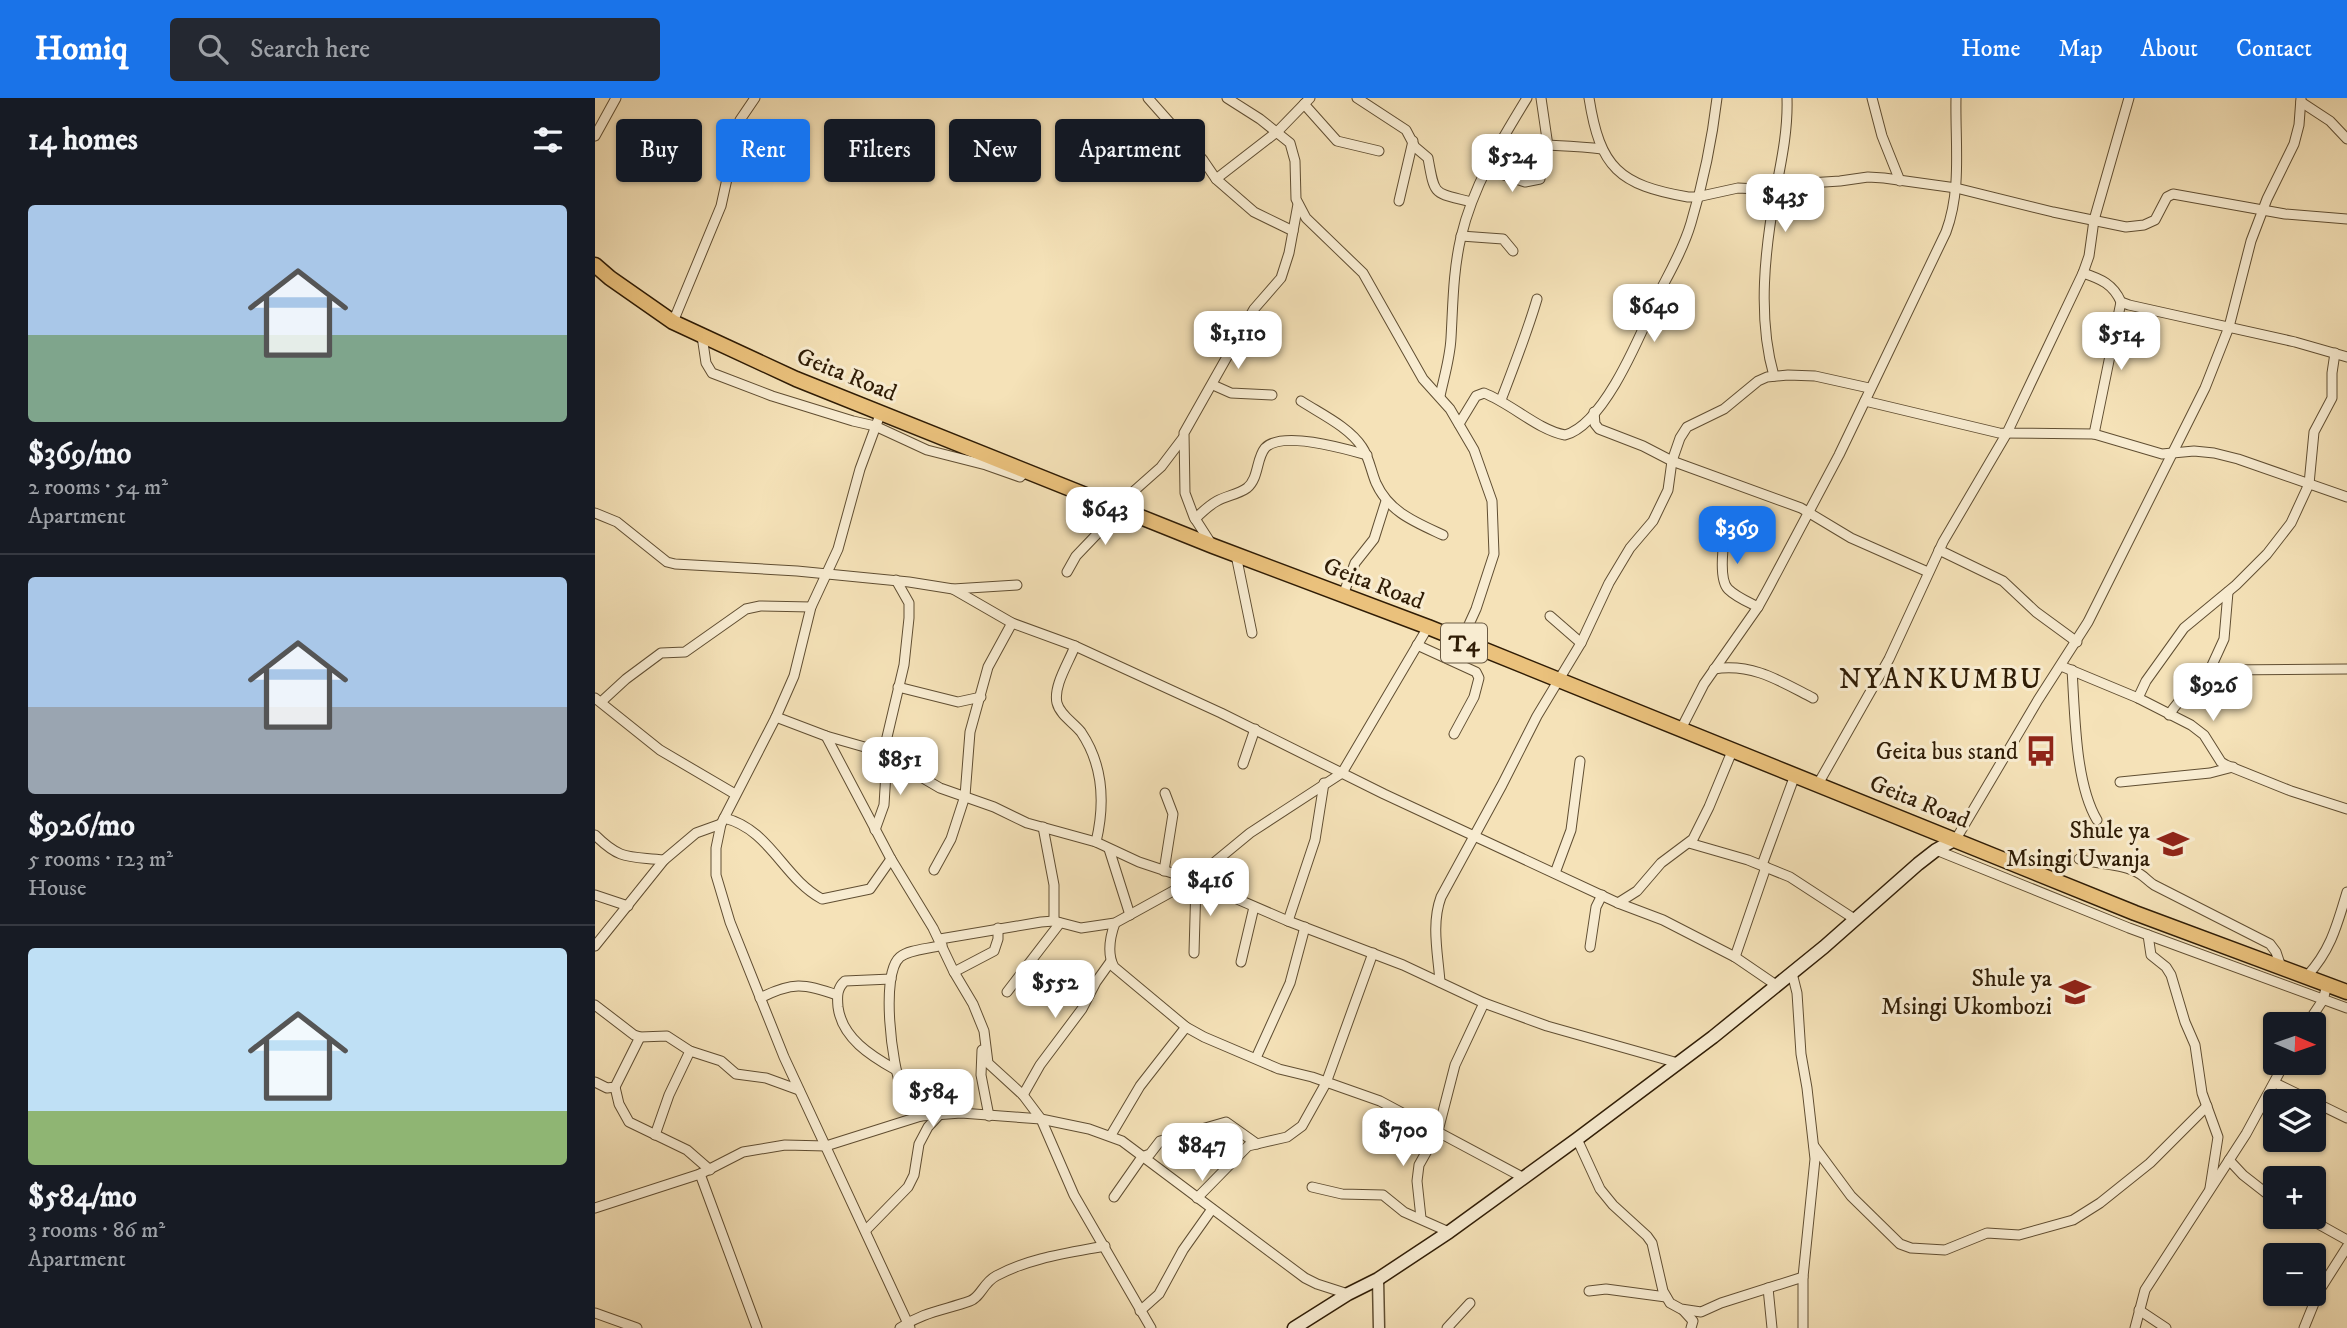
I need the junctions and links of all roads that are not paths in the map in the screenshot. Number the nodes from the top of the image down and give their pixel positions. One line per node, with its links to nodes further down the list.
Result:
1 (616, 98): 17 (street)
2 (755, 98): 44 (street)
3 (1148, 98): 25 (street)
4 (1227, 98): 16 (street)
5 (1357, 98): 19 (street)
6 (1527, 98): 20 (street)
7 (1541, 98): 21 (street)
8 (1589, 98): 22 (street)
9 (1717, 98): 30 (street)
10 (1787, 98): 28 (street)
11 (1872, 98): 27 (street)
12 (1956, 98): 29 (street)
13 (2129, 98): 36 (street)
14 (2301, 100): 18 (street); 34 (street)
15 (1307, 101): 16 (street); 23 (street)
16 (1278, 131): 25 (street); 33 (street)
17 (595, 136)
18 (2347, 139)
19 (1413, 141): 31 (street); 32 (street)
20 (1500, 141): 21 (street); 24 (street)
21 (1548, 146): 22 (street)
22 (1602, 149): 30 (street)
23 (1380, 151)
24 (1486, 169): 26 (street); 32 (street)
25 (1216, 179): 37 (street)
26 (1540, 179)
27 (1901, 181): 28 (street); 29 (street)
28 (1776, 188): 30 (street); 49 (street)
29 (1956, 188): 36 (street); 51 (street)
30 (1697, 197): 57 (street)
31 (1399, 201)
32 (1471, 202): 38 (street)
33 (1298, 204): 37 (street); 53 (street)
34 (2263, 211): 35 (street); 36 (street); 45 (street)
35 (2347, 219)
36 (2094, 220): 41 (street)
37 (1293, 231): 50 (street)
38 (1461, 236): 39 (street); 53 (street)
39 (1513, 251)
40 (595, 265): 44 (highway, Geita Road / T4)
41 (2083, 273): 43 (street); 60 (street)
42 (1537, 299): 54 (street)
43 (2121, 302): 45 (street); 61 (street)
44 (673, 322): 46 (highway, Geita Road / T4)
45 (2229, 327): 47 (street); 63 (street)
46 (702, 336): 58 (highway, Geita Road / T4); 58 (street)
47 (2335, 353): 48 (street); 66 (street)
48 (2347, 357)
49 (1775, 376): 51 (street); 65 (street)
50 (1213, 385): 52 (street); 62 (street)
51 (1869, 388): 56 (street)
52 (1272, 395)
53 (1440, 396): 59 (street)
54 (1501, 400): 57 (street); 59 (street)
55 (1301, 401): 64 (street)
56 (1865, 401): 60 (street); 70 (street)
57 (1594, 412): 65 (street)
58 (878, 419): 69 (highway, Geita Road / T4); 80 (street)
59 (1459, 424): 92 (street)
60 (2007, 433): 61 (street); 76 (street)
61 (2094, 434): 63 (street)
62 (1183, 438): 69 (street); 72 (street)
63 (2171, 453): 66 (street); 93 (street)
64 (1367, 456): 68 (street); 72 (street)
65 (1672, 461): 70 (street); 94 (street)
66 (2309, 484): 67 (street); 84 (street)
67 (2347, 498)
68 (1386, 501): 74 (street); 85 (street)
69 (1117, 506): 75 (highway, Geita Road / T4); 78 (street)
70 (1808, 511): 79 (street); 87 (street)
71 (595, 513): 80 (street)
72 (1195, 519): 75 (street)
73 (1726, 520): 87 (street)
74 (1443, 535)
75 (1213, 546): 77 (highway, Geita Road / T4)
76 (1939, 550): 79 (street); 93 (street)
77 (1236, 555): 85 (highway, Geita Road / T4); 91 (street)
78 (1067, 572)
79 (1928, 572): 123 (street)
80 (826, 575): 81 (street); 86 (street)
81 (896, 580): 83 (street); 103 (street)
82 (1017, 585): 83 (street)
83 (953, 589): 89 (street)
84 (2228, 592): 101 (street); 106 (street)
85 (1343, 595): 90 (highway, Geita Road / T4)
86 (811, 607): 107 (street); 109 (street)
87 (1758, 607): 98 (street)
88 (1550, 616): 94 (street)
89 (1012, 623): 96 (street); 104 (street)
90 (1428, 627): 92 (highway, Geita Road / T4); 95 (street)
91 (1252, 633)
92 (1461, 642): 102 (highway, Geita Road / T4)
93 (2077, 642): 97 (street)
94 (1581, 643): 102 (street)
95 (1417, 645): 112 (street); 119 (street)
96 (1075, 646): 110 (street); 135 (street)
97 (2061, 666): 100 (street); 134 (street)
98 (1714, 669): 105 (street); 111 (street)
99 (2347, 669): 101 (street)
100 (2072, 670): 106 (street); 129 (street)
101 (2208, 675): 108 (street)
102 (1557, 680): 111 (highway, Geita Road / T4); 133 (street)
103 (898, 687): 104 (street); 115 (street)
104 (981, 697): 126 (street)
105 (1813, 698)
106 (2138, 698): 108 (street)
107 (598, 700): 125 (street)
108 (2169, 715): 118 (street)
109 (776, 718): 113 (street); 125 (street)
110 (1255, 729): 117 (street); 119 (street)
111 (1681, 729): 114 (highway, Geita Road / T4)
112 (1454, 734)
113 (826, 736): 115 (street); 131 (street)
114 (1733, 749): 120 (highway, Geita Road / T4); 136 (street)
115 (885, 755): 126 (street); 131 (street)
116 (1580, 761): 145 (street)
117 (1243, 764)
118 (2232, 767): 121 (street); 127 (street)
119 (1342, 773): 122 (street); 133 (street)
120 (1795, 775): 123 (highway, Geita Road / T4); 142 (street)
121 (2120, 782)
122 (1324, 783): 146 (street); 155 (street)
123 (1818, 784): 134 (highway, Geita Road / T4)
124 (1165, 793): 144 (street)
125 (735, 794): 128 (street)
126 (965, 796): 130 (street); 143 (street)
127 (2347, 809)
128 (722, 821): 139 (street); 141 (street); 180 (street)
129 (2097, 821)
130 (1043, 827): 135 (street); 156 (street)
131 (875, 830): 139 (street)
132 (595, 835): 141 (street)
133 (1475, 836): 145 (street); 174 (street)
134 (1956, 839): 138 (main road); 169 (highway, Geita Road / T4)
135 (1096, 842): 137 (street)
136 (1689, 843): 142 (street); 150 (street)
137 (1109, 849): 144 (street); 153 (street)
138 (1936, 850): 154 (main road); 160 (street)
139 (891, 859): 161 (street)
140 (2079, 859): 169 (street)
141 (664, 860): 151 (street)
142 (1764, 866): 154 (street); 166 (street)
143 (934, 870)
144 (1164, 870): 146 (street)
145 (1555, 873): 149 (street)
146 (1194, 881): 152 (street); 153 (street); 164 (street)
147 (2347, 892): 172 (street)
148 (595, 895): 151 (street)
149 (1602, 895): 150 (street); 163 (street)
150 (1618, 902): 166 (street)
151 (628, 906): 162 (street)
152 (1254, 907): 155 (street); 168 (street)
153 (1130, 915): 157 (street)
154 (1856, 920): 171 (main road)
155 (1288, 921): 158 (street)
156 (1057, 922): 157 (street); 159 (street); 177 (street)
157 (1115, 923): 167 (street)
158 (1304, 927): 165 (street); 190 (street)
159 (998, 928): 161 (street); 170 (street)
160 (2148, 935): 181 (street); 200 (street)
161 (941, 942): 170 (street); 173 (street)
162 (595, 946)
163 (1590, 947)
164 (1193, 953)
165 (1373, 953): 174 (street); 195 (street)
166 (1735, 957): 175 (street)
167 (1111, 961): 186 (street); 199 (street)
168 (1241, 962)
169 (2281, 967): 172 (highway, Geita Road / T4)
170 (954, 972): 188 (street)
171 (1792, 973): 175 (main road); 212 (street)
172 (2307, 976): 176 (highway, Geita Road / T4)
173 (891, 979): 179 (street); 192 (street)
174 (1440, 982): 182 (street)
175 (1776, 985): 191 (main road)
176 (2327, 985): 178 (highway, Geita Road / T4); 181 (street)
177 (1007, 992)
178 (2347, 992)
179 (838, 995): 180 (street); 192 (street)
180 (760, 998): 198 (street)
181 (2323, 1000): 184 (street); 185 (street)
182 (1484, 1003): 191 (street); 206 (street)
183 (595, 1005): 187 (street)
184 (2347, 1008)
185 (2315, 1012)
186 (1186, 1027): 190 (street); 208 (street)
187 (640, 1037): 189 (street); 197 (street)
188 (985, 1042): 199 (street); 203 (street)
189 (690, 1051): 198 (street); 207 (street)
190 (1256, 1058): 195 (street)
191 (1678, 1063): 209 (main road)
192 (896, 1070): 202 (street)
193 (2279, 1075): 196 (street)
194 (595, 1082): 197 (street)
195 (1326, 1083): 206 (street); 210 (street)
196 (2275, 1083): 204 (street); 214 (street)
197 (615, 1087): 207 (street)
198 (799, 1090): 211 (street)
199 (1023, 1095): 205 (street)
200 (2207, 1106): 212 (street); 219 (street)
201 (940, 1114): 202 (street); 203 (street); 227 (street)
202 (921, 1116): 211 (street)
203 (989, 1116): 205 (street)
204 (2347, 1118)
205 (1041, 1119): 208 (street); 230 (street)
206 (1439, 1131): 217 (street); 225 (street)
207 (655, 1135): 215 (street)
208 (1111, 1135): 213 (street)
209 (1577, 1139): 217 (main road); 237 (street)
210 (1257, 1144): 213 (street); 222 (street)
211 (826, 1146): 215 (street); 227 (street)
212 (1814, 1146): 232 (street)
213 (1142, 1157): 221 (street); 222 (street)
214 (2229, 1160): 219 (street); 220 (street)
215 (710, 1170): 216 (street)
216 (700, 1174): 223 (street); 245 (street)
217 (1524, 1178): 228 (main road)
218 (1312, 1187): 225 (street)
219 (2210, 1191): 240 (street)
220 (2263, 1191)
221 (1114, 1197)
222 (1198, 1198): 224 (street)
223 (595, 1208)
224 (1212, 1209): 236 (street); 241 (street)
225 (1421, 1217): 228 (street)
226 (2326, 1228): 229 (street)
227 (866, 1230): 243 (street)
228 (1448, 1232): 233 (main road)
229 (2347, 1240)
230 (1105, 1247): 241 (street); 243 (street)
231 (2347, 1247): 255 (street)
232 (1803, 1277): 234 (street); 252 (street)
233 (1378, 1279): 236 (main road); 248 (street)
234 (1768, 1288): 239 (street); 251 (street)
235 (1588, 1292): 237 (street)
236 (1348, 1294): 247 (main road)
237 (1666, 1297): 239 (street)
238 (1470, 1303): 249 (street)
239 (1681, 1309): 250 (street)
240 (2139, 1310): 253 (street); 254 (street)
241 (1140, 1311): 246 (street)
242 (595, 1313): 244 (street)
243 (906, 1326)
244 (637, 1328)
245 (757, 1328)
246 (1151, 1328)
247 (1294, 1328)
248 (1379, 1328)
249 (1447, 1328)
250 (1692, 1328)
251 (1772, 1328)
252 (1803, 1328)
253 (2136, 1328)
254 (2166, 1328)
255 (2304, 1328)

